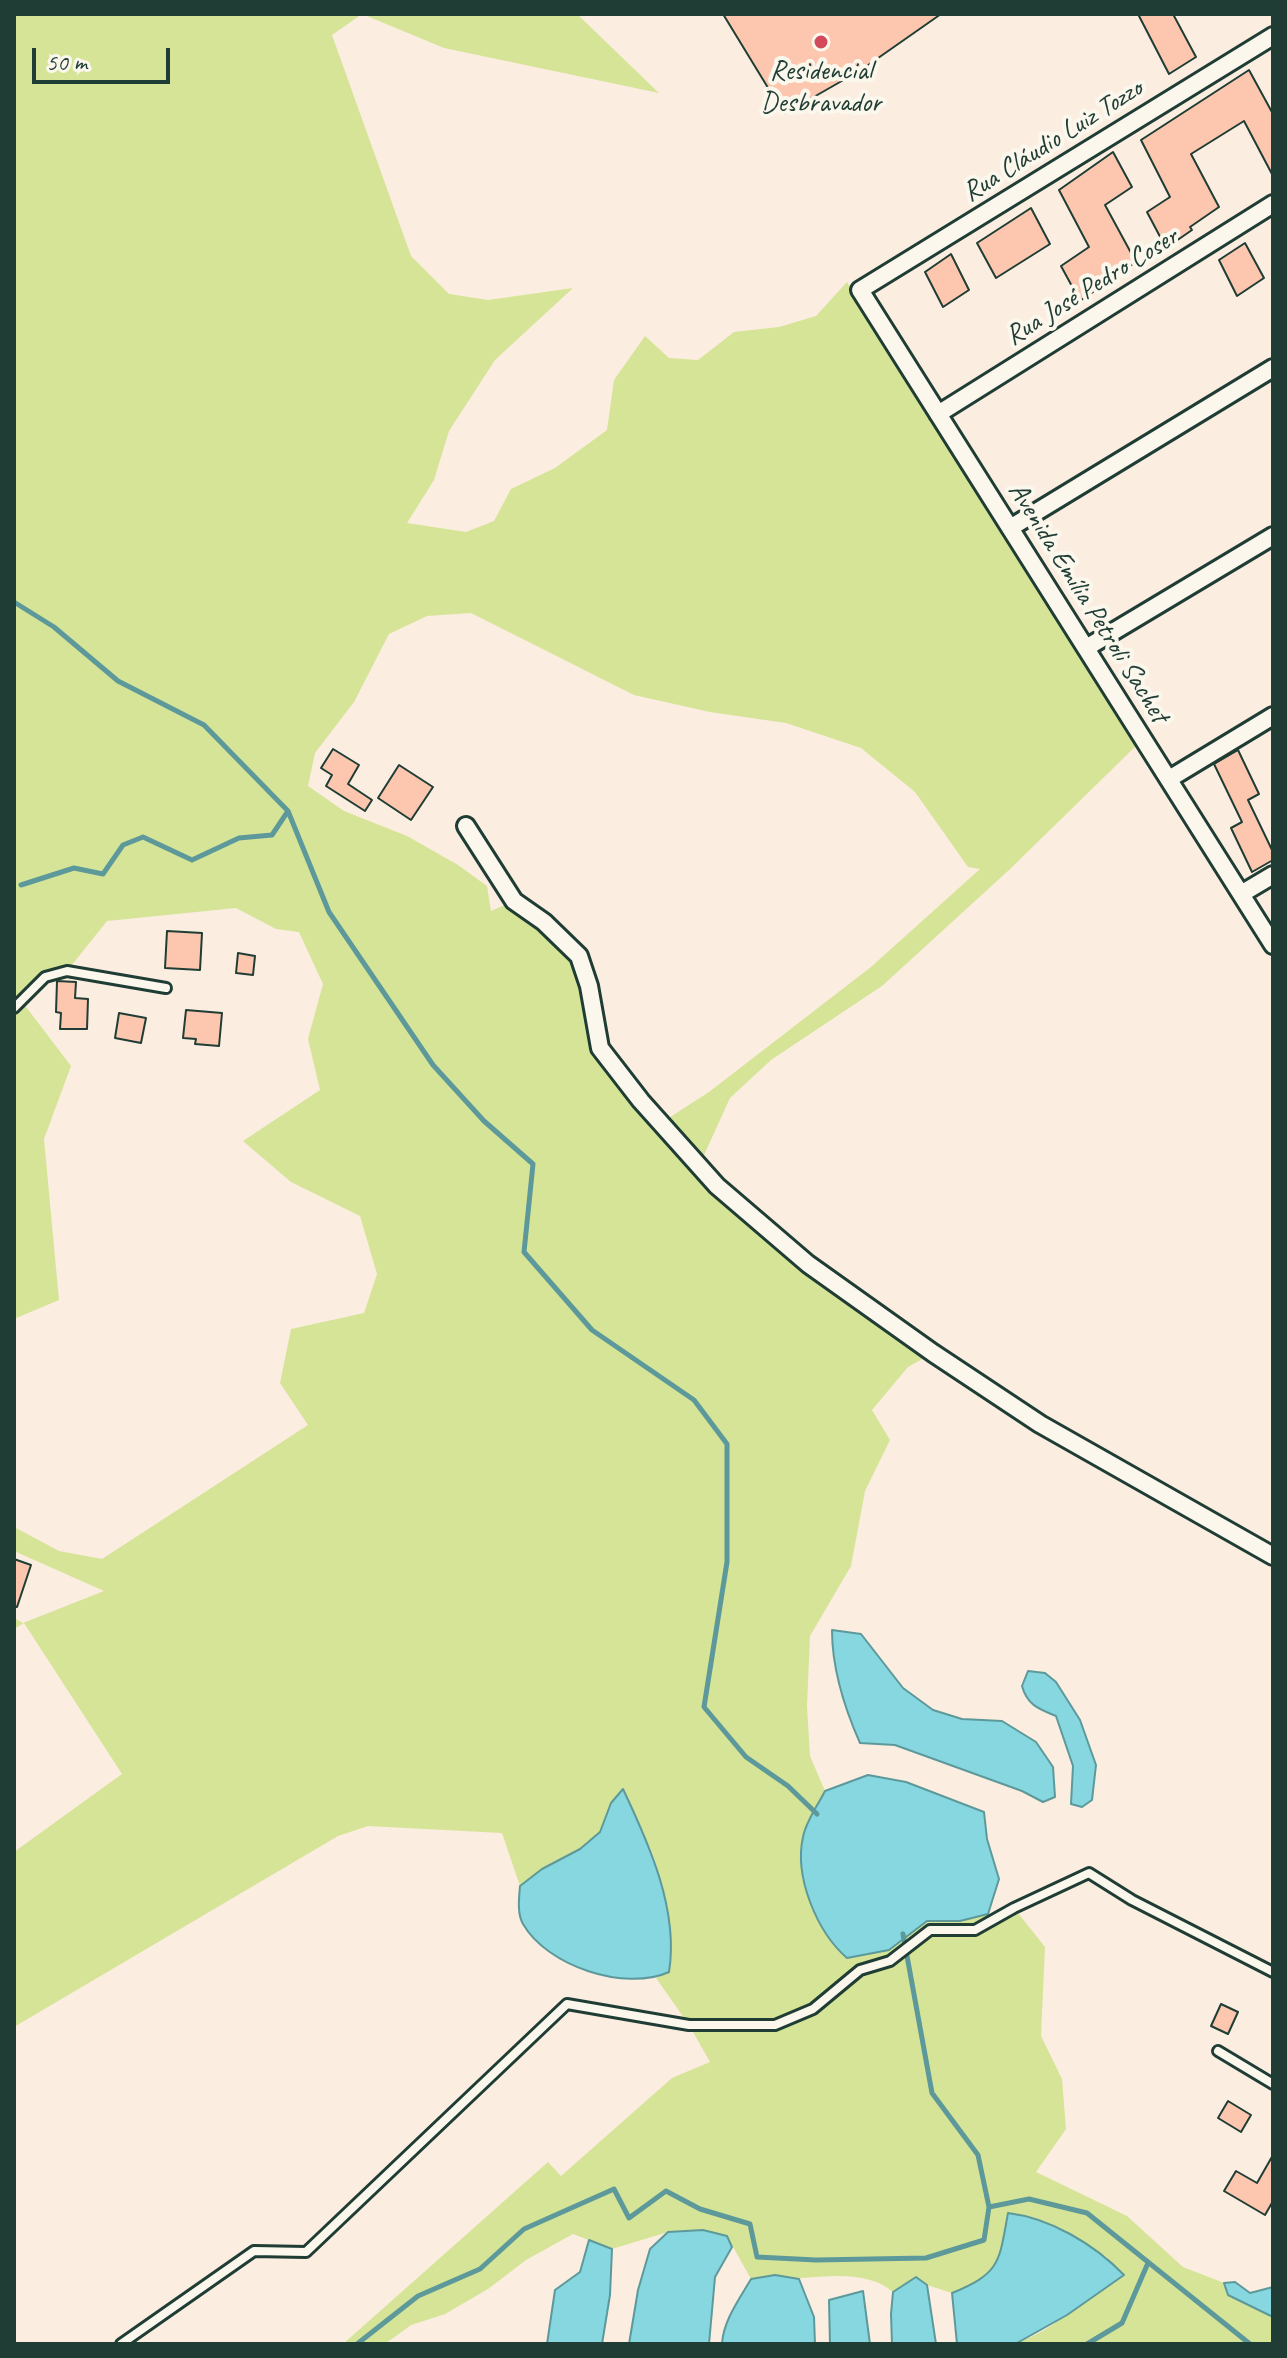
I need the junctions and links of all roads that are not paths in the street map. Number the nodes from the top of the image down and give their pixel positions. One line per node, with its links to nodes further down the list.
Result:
1 (1273, 36): 3 (street, Rua Cláudio Luiz Tozzo)
2 (1273, 204): 5 (street, Rua José Pedro Coser)
3 (860, 290): 5 (street, Avenida Emília Petroli Sachet)
4 (1273, 368): 6 (street)
5 (938, 414): 6 (street, Avenida Emília Petroli Sachet)
6 (1010, 528): 8 (street, Avenida Emília Petroli Sachet)
7 (1273, 536): 8 (street)
8 (1086, 648): 10 (street, Avenida Emília Petroli Sachet)
9 (1273, 716): 10 (street)
10 (1169, 779): 13 (street, Avenida Emília Petroli Sachet)
11 (466, 826): 17 (street)
12 (1273, 875): 13 (street)
13 (1241, 894): 14 (street, Avenida Emília Petroli Sachet)
14 (1273, 945)
15 (166, 988): 16 (lane)
16 (14, 1008)
17 (1273, 1556)
18 (1273, 1972): 21 (lane)
19 (1218, 2051): 20 (lane)
20 (1273, 2084)
21 (121, 2344)

